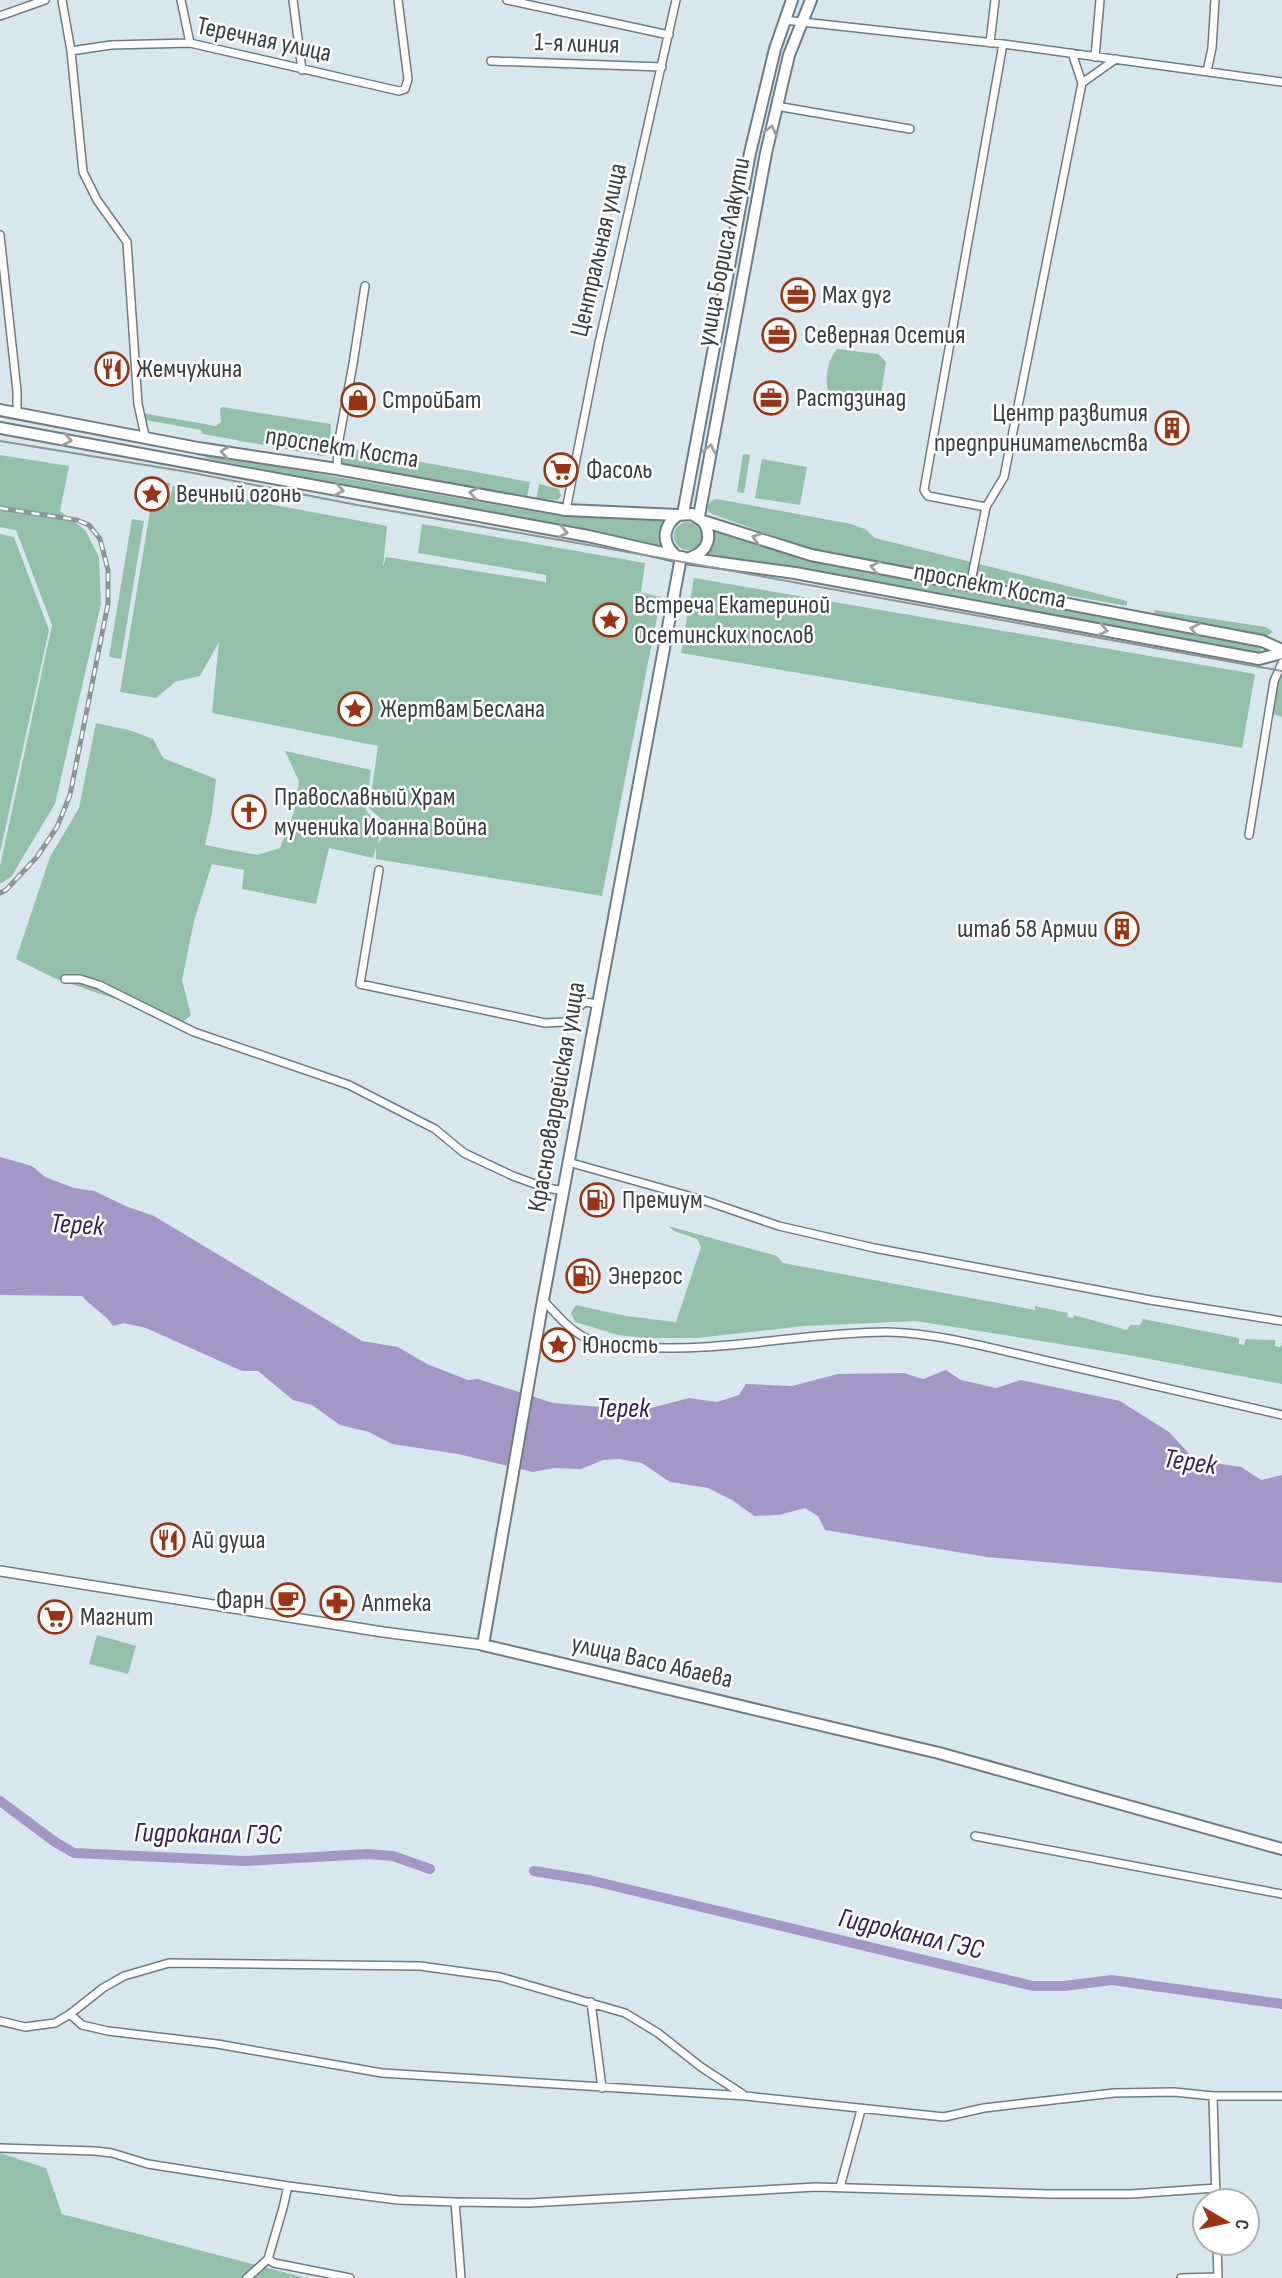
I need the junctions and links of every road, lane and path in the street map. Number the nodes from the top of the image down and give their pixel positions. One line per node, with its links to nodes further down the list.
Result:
1 (45, 0): 13 (street)
2 (62, 0): 20 (street)
3 (181, 0): 17 (street)
4 (293, 0): 26 (street)
5 (398, 0): 26 (street, Теречная улица)
6 (507, 0): 16 (street)
7 (676, 0): 16 (street, Центральная улица)
8 (792, 0): 14 (main road, улица Бориса Лакути)
9 (811, 0): 15 (main road, улица Бориса Лакути)
10 (995, 0): 18 (street)
11 (1100, 0): 22 (street)
12 (1216, 0): 27 (street)
13 (0, 16)
14 (784, 20): 15 (street); 43 (main road, улица Бориса Лакути)
15 (801, 21): 18 (street); 30 (main road, улица Бориса Лакути)
16 (669, 35): 25 (street, Центральная улица)
17 (190, 43): 20 (street, Теречная улица); 26 (street, Теречная улица)
18 (990, 43): 19 (street)
19 (1003, 44): 21 (street); 41 (street)
20 (71, 51): 37 (street)
21 (1072, 53): 22 (street); 29 (street)
22 (1095, 57): 23 (street)
23 (1116, 59): 27 (street); 29 (street)
24 (491, 61): 25 (street, 1-я линия)
25 (662, 67): 42 (street, Центральная улица)
26 (302, 70)
27 (1207, 71): 28 (street)
28 (1282, 82)
29 (1082, 83): 41 (street)
30 (776, 106): 31 (street); 44 (main road, улица Бориса Лакути, one-way to 30)
31 (909, 129)
32 (0, 235): 35 (street)
33 (365, 286): 40 (street)
34 (0, 410): 35 (main road, проспект Коста)
35 (18, 413): 37 (main road, проспект Коста)
36 (0, 428): 39 (main road, проспект Коста, one-way to 39)
37 (145, 436): 38 (main road, проспект Коста)
38 (166, 441): 39 (main road); 40 (main road, проспект Коста, one-way to 38)
39 (163, 458): 45 (main road, проспект Коста, one-way to 45)
40 (337, 469): 42 (main road, проспект Коста, one-way to 40)
41 (986, 507): 46 (street)
42 (566, 510): 43 (main road, проспект Коста)
43 (680, 514): 44 (main road, проспект Коста); 45 (main road)
44 (701, 519): 45 (main road); 46 (main road, проспект Коста, one-way to 44)
45 (682, 557): 47 (main road, проспект Коста, one-way to 47); 52 (main road, Красногвардейская улица)
46 (970, 586): 47 (main road, проспект Коста, one-way to 46)
47 (1282, 652)
48 (1282, 663): 49 (street)
49 (1249, 835)
50 (379, 870): 52 (street)
51 (65, 979): 54 (street)
52 (597, 1004): 53 (main road, Красногвардейская улица)
53 (568, 1162): 54 (main road, Красногвардейская улица); 56 (street)
54 (563, 1191): 55 (main road, Красногвардейская улица)
55 (543, 1300): 57 (street); 59 (main road, Красногвардейская улица)
56 (1282, 1321)
57 (1282, 1415)
58 (0, 1571): 59 (street, улица Васо Абаева)
59 (484, 1645): 61 (main road, улица Васо Абаева)
60 (975, 1836): 62 (street)
61 (1282, 1849)
62 (1282, 1894)
63 (590, 2002): 64 (street); 66 (street); 67 (street)
64 (70, 2014): 65 (street); 66 (street)
65 (0, 2021)
66 (602, 2088): 67 (street)
67 (746, 2096): 70 (street)
68 (1213, 2096): 69 (street); 70 (street); 74 (street)
69 (1282, 2096)
70 (861, 2110): 73 (street)
71 (0, 2148): 72 (street)
72 (288, 2186): 76 (street); 78 (street)
73 (839, 2187): 75 (street); 76 (street)
74 (1216, 2187)
75 (1191, 2190)
76 (455, 2202): 81 (street)
77 (1217, 2257): 83 (street)
78 (268, 2259): 79 (street); 80 (street)
79 (247, 2278)
80 (350, 2278)
81 (461, 2278)
82 (1181, 2278): 83 (street)
83 (1218, 2278)

